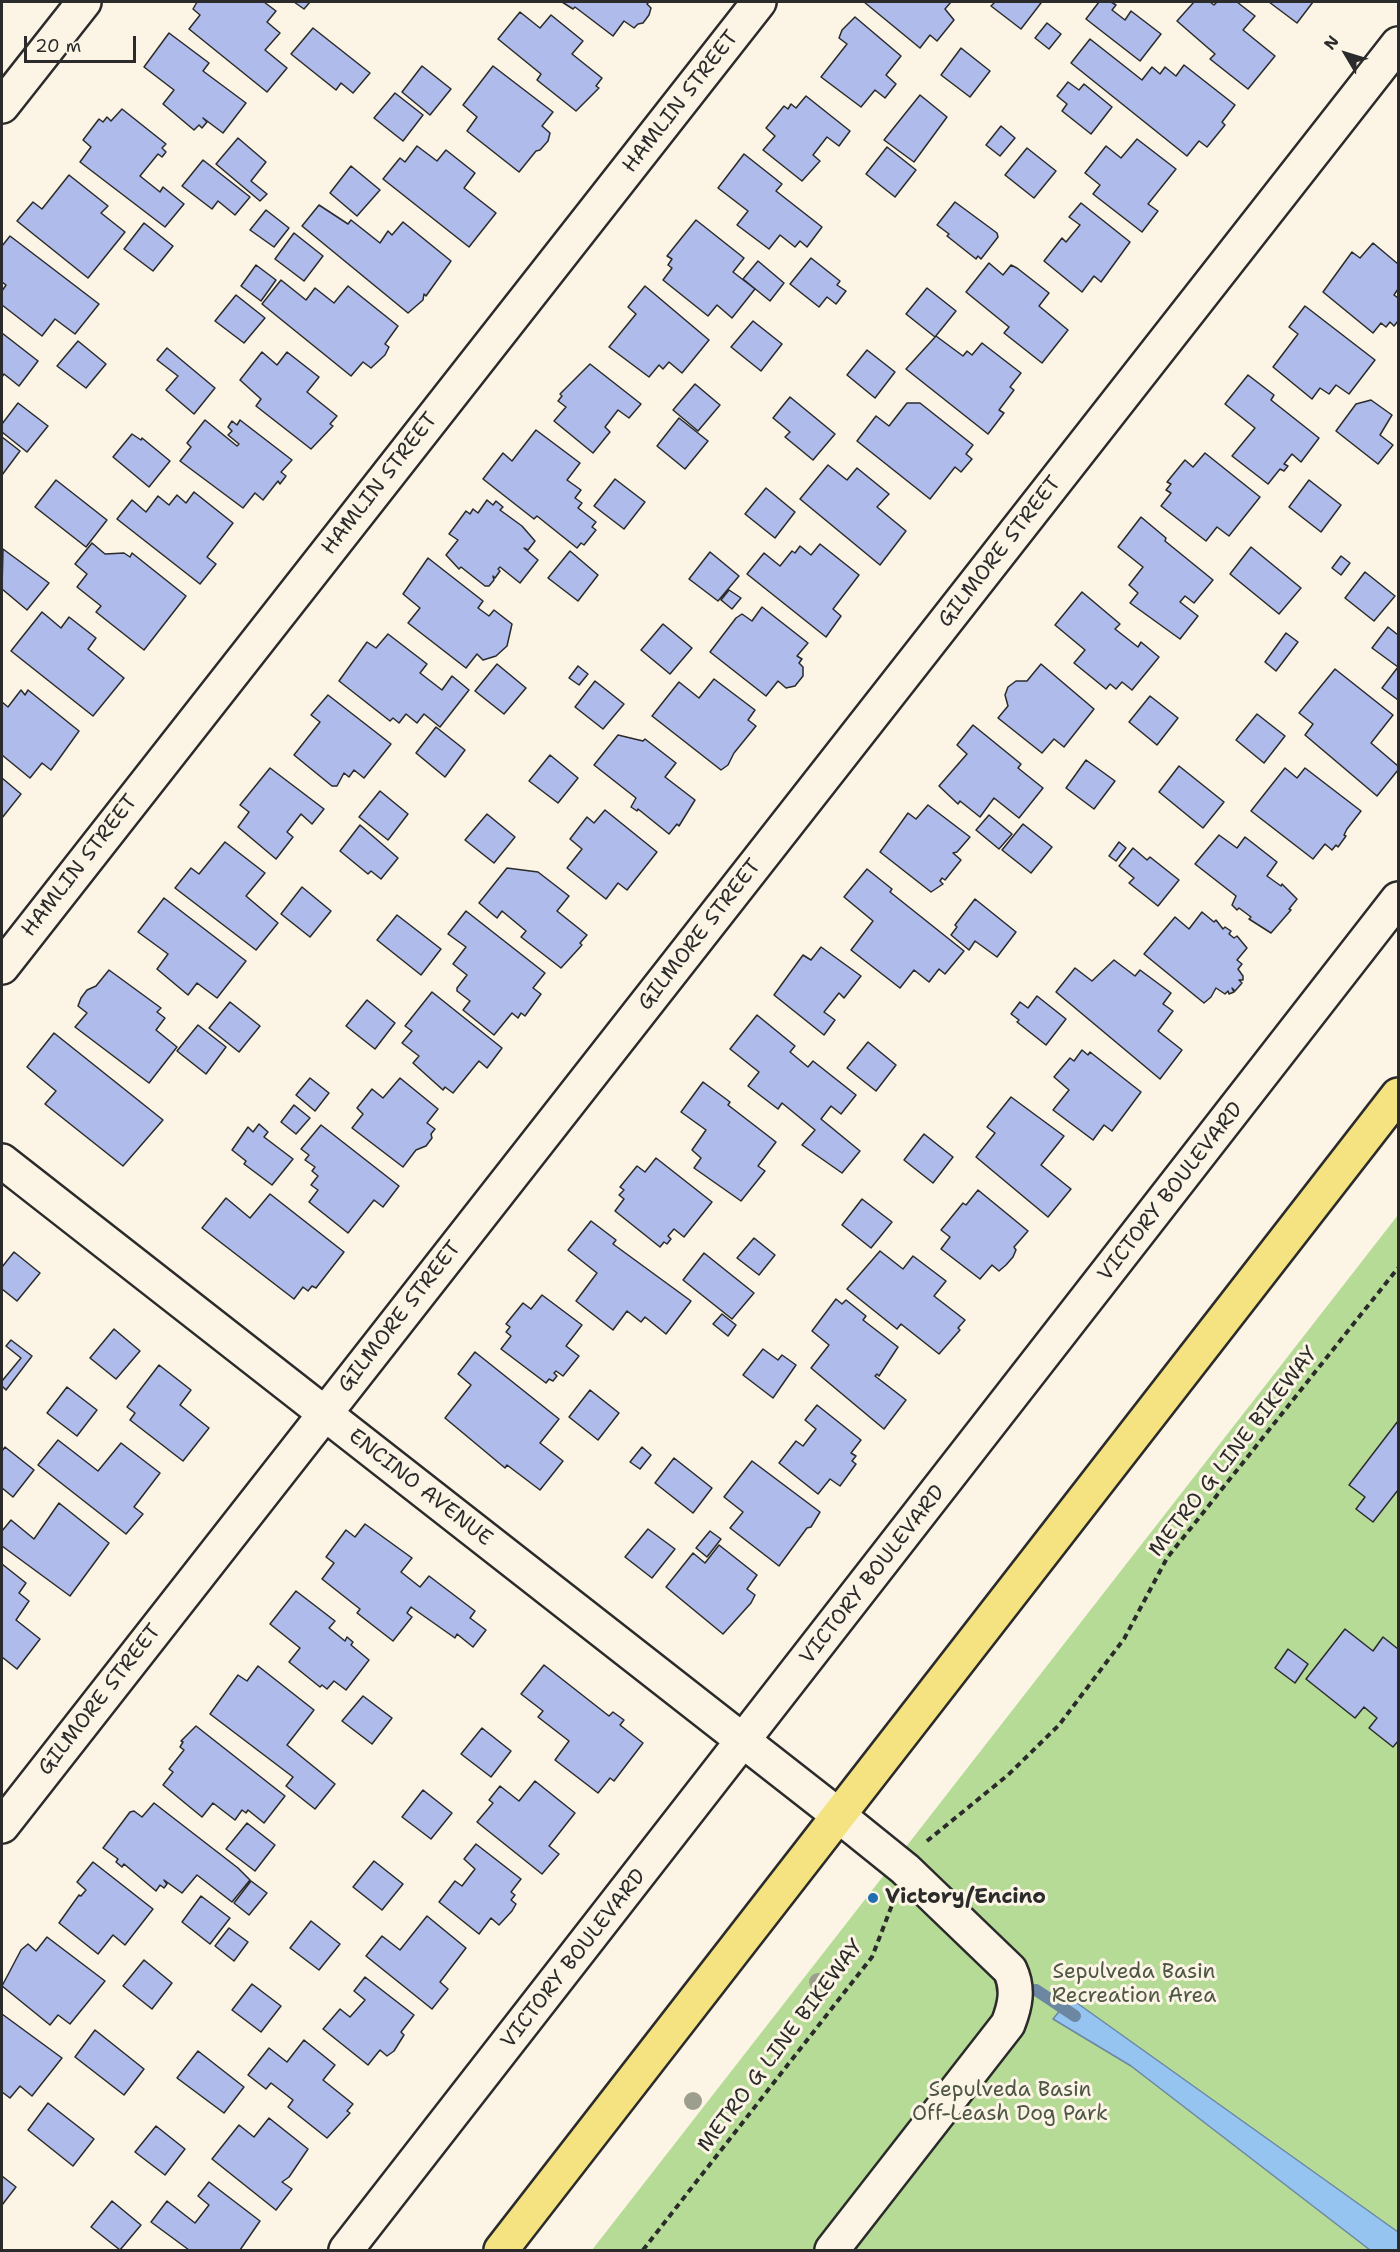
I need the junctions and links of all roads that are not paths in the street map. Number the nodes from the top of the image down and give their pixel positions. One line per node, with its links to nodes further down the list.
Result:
1 (84, 2): 4 (street)
2 (759, 2): 6 (street, HAMLIN STREET)
3 (1398, 44): 9 (street, GILMORE STREET)
4 (2, 106)
5 (1398, 899): 10 (street, VICTORY BOULEVARD)
6 (2, 967)
7 (1398, 1095): 11 (main road)
8 (2, 1161): 9 (street, ENCINO AVENUE)
9 (324, 1414): 10 (street, ENCINO AVENUE); 12 (street, GILMORE STREET)
10 (744, 1741): 11 (street, ENCINO AVENUE); 13 (street, VICTORY BOULEVARD)
11 (838, 1815): 14 (main road); 15 (street, ENCINO AVENUE)
12 (2, 1826)
13 (346, 2250)
14 (501, 2250)
15 (832, 2250)

